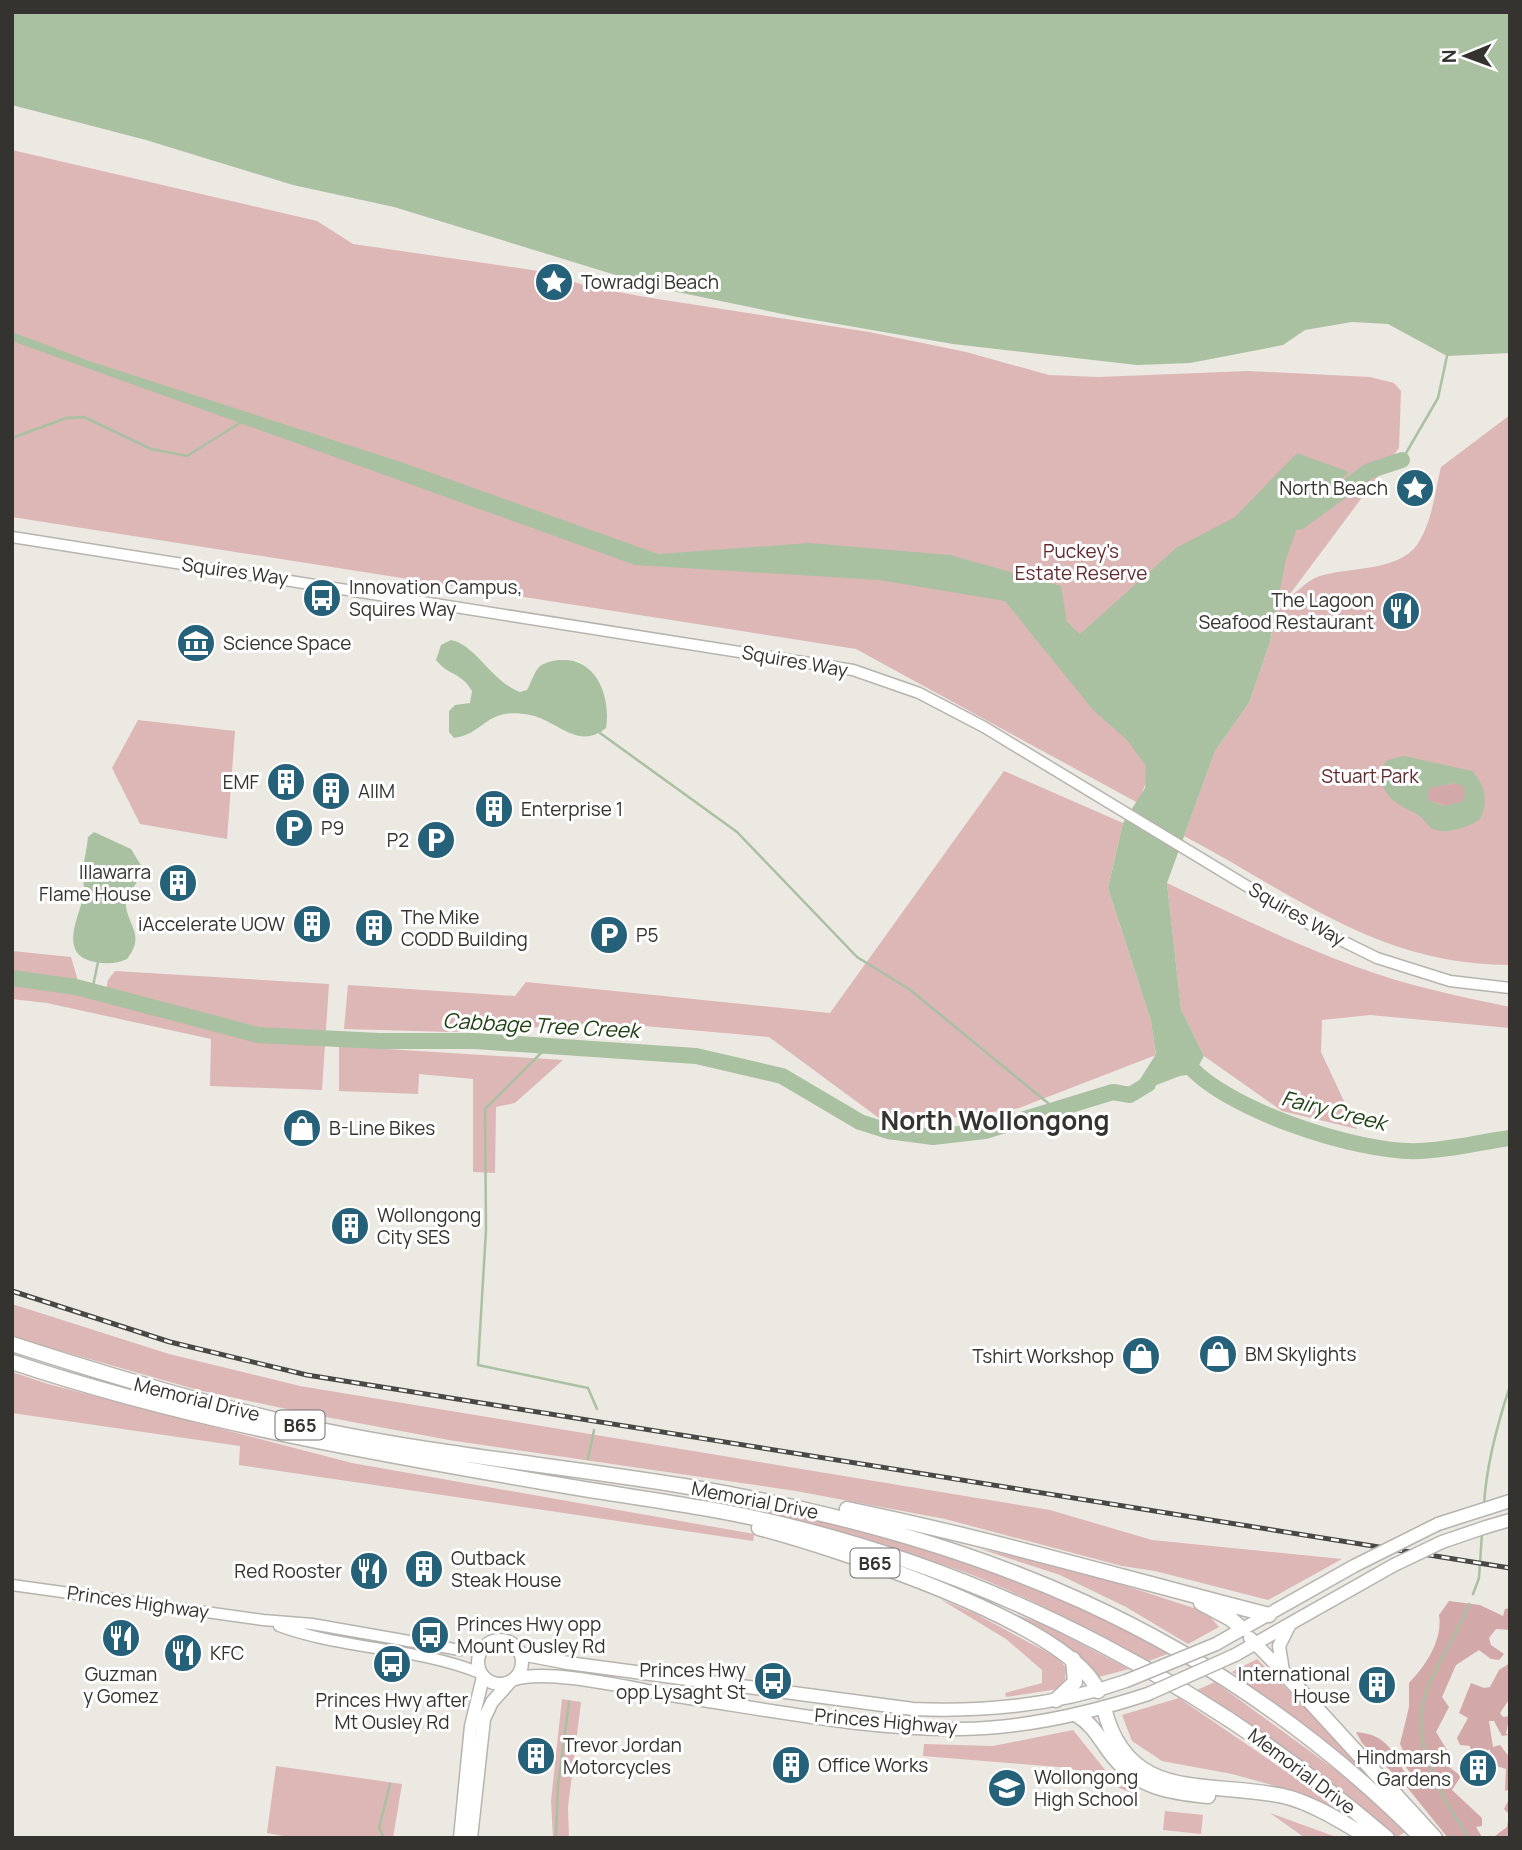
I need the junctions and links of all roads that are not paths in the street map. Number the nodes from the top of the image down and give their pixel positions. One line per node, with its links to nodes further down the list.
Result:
1 (12, 537): 2 (main road, Squires Way)
2 (1508, 988)
3 (12, 1344): 5 (highway, Memorial Drive / B65)
4 (12, 1362): 7 (highway, Memorial Drive / B65)
5 (683, 1486): 10 (highway, B65); 33 (highway, Memorial Drive)
6 (1507, 1502): 11 (main road, Princes Highway, bridge)
7 (663, 1503): 18 (highway, B65); 32 (highway, Memorial Drive)
8 (1510, 1520): 13 (main road, Princes Highway, bridge)
9 (12, 1585): 12 (main road, Princes Highway)
10 (1174, 1591): 11 (highway, B65); 14 (highway, B65)
11 (1269, 1615): 14 (main road, Princes Highway)
12 (263, 1620): 16 (main road, Princes Highway); 20 (main road, Princes Highway)
13 (1292, 1622): 15 (main road, Princes Highway); 19 (main road)
14 (1242, 1629): 15 (main road, B65); 22 (main road, Princes Highway, bridge)
15 (1255, 1643): 19 (main road, B65); 25 (main road, Princes Highway, bridge)
16 (487, 1645): 17 (main road); 20 (main road)
17 (521, 1654): 21 (main road); 23 (main road, Princes Highway)
18 (1073, 1659): 22 (highway, B65); 24 (highway)
19 (1284, 1673): 34 (highway, B65)
20 (481, 1675): 21 (main road); 29 (main road)
21 (512, 1681): 26 (main road, Princes Highway); 30 (main road)
22 (1098, 1691): 24 (main road, Princes Highway); 25 (main road, B65)
23 (815, 1696): 24 (main road, Princes Highway); 26 (main road)
24 (1055, 1700)
25 (1104, 1708): 27 (main road, Princes Highway); 28 (highway, B65)
26 (807, 1714): 27 (main road, Princes Highway)
27 (1077, 1715): 28 (highway)
28 (1330, 1818): 31 (highway, B65)
29 (460, 1838)
30 (471, 1838)
31 (1369, 1838)
32 (1387, 1838)
33 (1422, 1838)
34 (1435, 1838)

